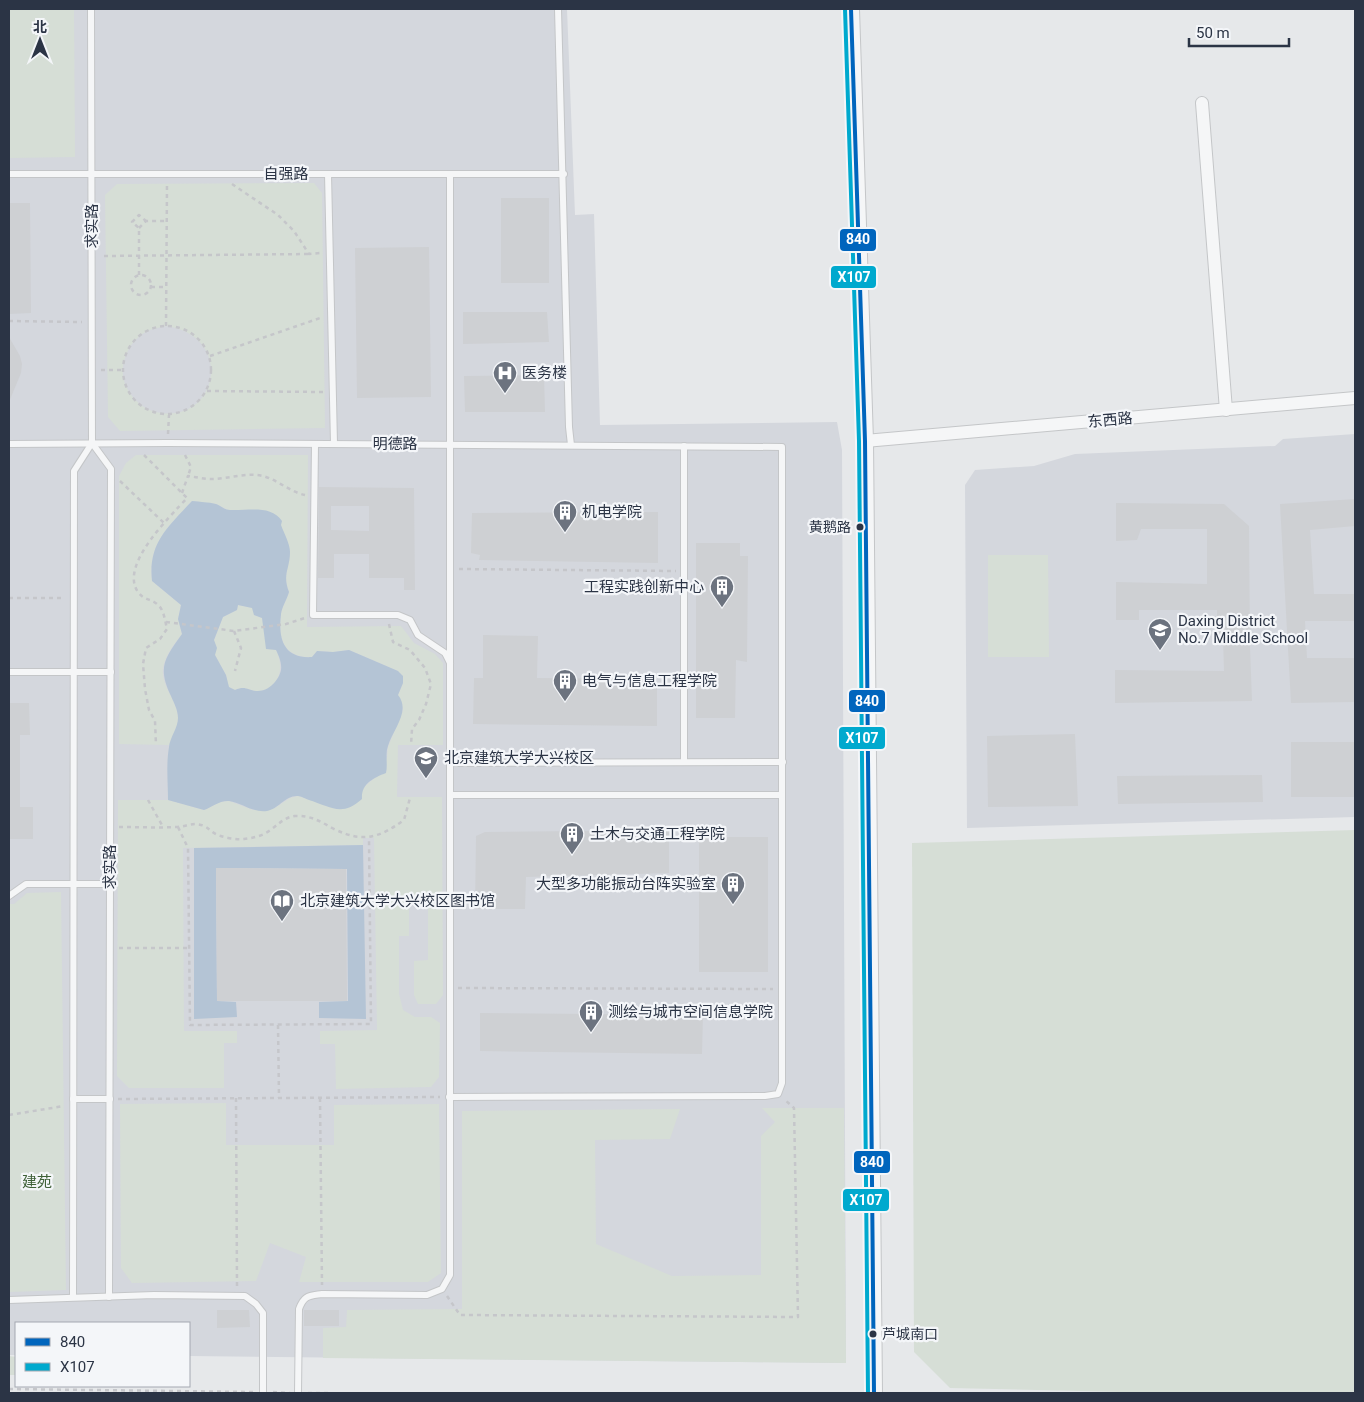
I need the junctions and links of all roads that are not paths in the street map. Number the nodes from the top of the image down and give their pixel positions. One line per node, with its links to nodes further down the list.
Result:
1 (91, 9): 6 (lane, 求实路)
2 (558, 9): 9 (lane)
3 (851, 9): 12 (street)
4 (1202, 103): 11 (street)
5 (9, 174): 6 (lane, 自强路)
6 (92, 174): 7 (lane, 自强路); 13 (lane, 求实路)
7 (328, 174): 8 (lane, 自强路); 16 (lane)
8 (450, 174): 9 (lane, 自强路); 17 (lane)
9 (564, 174): 18 (lane)
10 (1355, 398): 11 (street, 东西路)
11 (1226, 410): 12 (street, 东西路)
12 (865, 441): 40 (street)
13 (92, 443): 14 (lane, 明德路); 15 (lane, 明德路); 22 (lane); 23 (lane, 求实路)
14 (9, 444)
15 (315, 444): 16 (lane, 明德路); 20 (lane)
16 (334, 444): 17 (lane, 明德路)
17 (450, 444): 18 (lane, 明德路); 20 (lane)
18 (571, 445): 19 (lane, 明德路)
19 (684, 446): 24 (lane); 25 (lane, 明德路)
20 (450, 664): 26 (lane)
21 (9, 672): 22 (lane)
22 (74, 672): 23 (lane); 29 (lane)
23 (111, 672): 30 (lane, 求实路)
24 (684, 762): 25 (lane); 26 (lane)
25 (782, 762): 28 (lane)
26 (450, 763): 27 (lane)
27 (450, 794): 28 (lane); 32 (lane)
28 (782, 795): 32 (lane)
29 (73, 884): 30 (lane); 31 (lane); 34 (lane)
30 (110, 884): 33 (lane, 求实路)
31 (9, 896)
32 (449, 1097): 39 (lane)
33 (110, 1098): 34 (lane); 36 (lane, 求实路)
34 (73, 1102): 35 (lane)
35 (73, 1297): 36 (lane); 37 (lane)
36 (109, 1297): 38 (lane)
37 (9, 1300)
38 (263, 1393)
39 (298, 1393)
40 (874, 1393)

